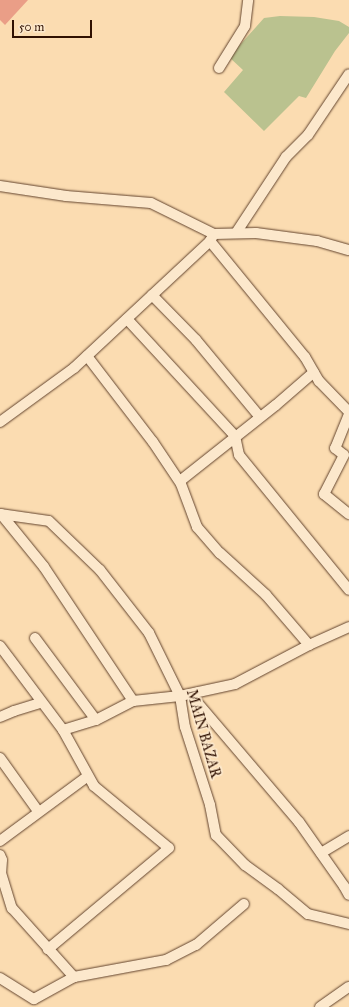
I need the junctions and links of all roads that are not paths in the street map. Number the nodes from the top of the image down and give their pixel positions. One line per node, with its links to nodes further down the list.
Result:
1 (248, 0): 2 (street)
2 (219, 68)
3 (349, 74): 5 (street)
4 (0, 186): 6 (street)
5 (236, 233): 6 (street); 7 (street)
6 (212, 238): 8 (street); 11 (street)
7 (349, 250)
8 (152, 295): 9 (street); 13 (street)
9 (127, 319): 10 (street); 15 (street)
10 (87, 356): 14 (street); 16 (street)
11 (314, 372): 12 (street); 13 (street)
12 (349, 413): 18 (street)
13 (260, 417): 15 (street)
14 (0, 422)
15 (235, 436): 16 (street); 19 (street)
16 (180, 481): 22 (street)
17 (0, 514): 24 (street, MAIN BAZAR); 25 (street)
18 (349, 514)
19 (349, 590)
20 (349, 627): 22 (street)
21 (35, 638): 28 (street)
22 (309, 645): 24 (street)
23 (0, 646): 26 (street)
24 (185, 695): 25 (street); 35 (street); 39 (street, MAIN BAZAR)
25 (133, 701): 28 (street)
26 (41, 703): 27 (street); 29 (street)
27 (0, 717)
28 (96, 720): 29 (street)
29 (63, 730): 31 (street)
30 (0, 758): 32 (street)
31 (88, 776): 32 (street); 40 (street)
32 (38, 811): 34 (street)
33 (349, 836): 35 (street)
34 (0, 841)
35 (321, 853): 37 (street)
36 (0, 855): 40 (street)
37 (349, 896)
38 (244, 904): 41 (street)
39 (349, 924)
40 (48, 949): 41 (street)
41 (74, 977): 42 (street)
42 (0, 978)
43 (349, 987): 44 (street)
44 (320, 1007)

